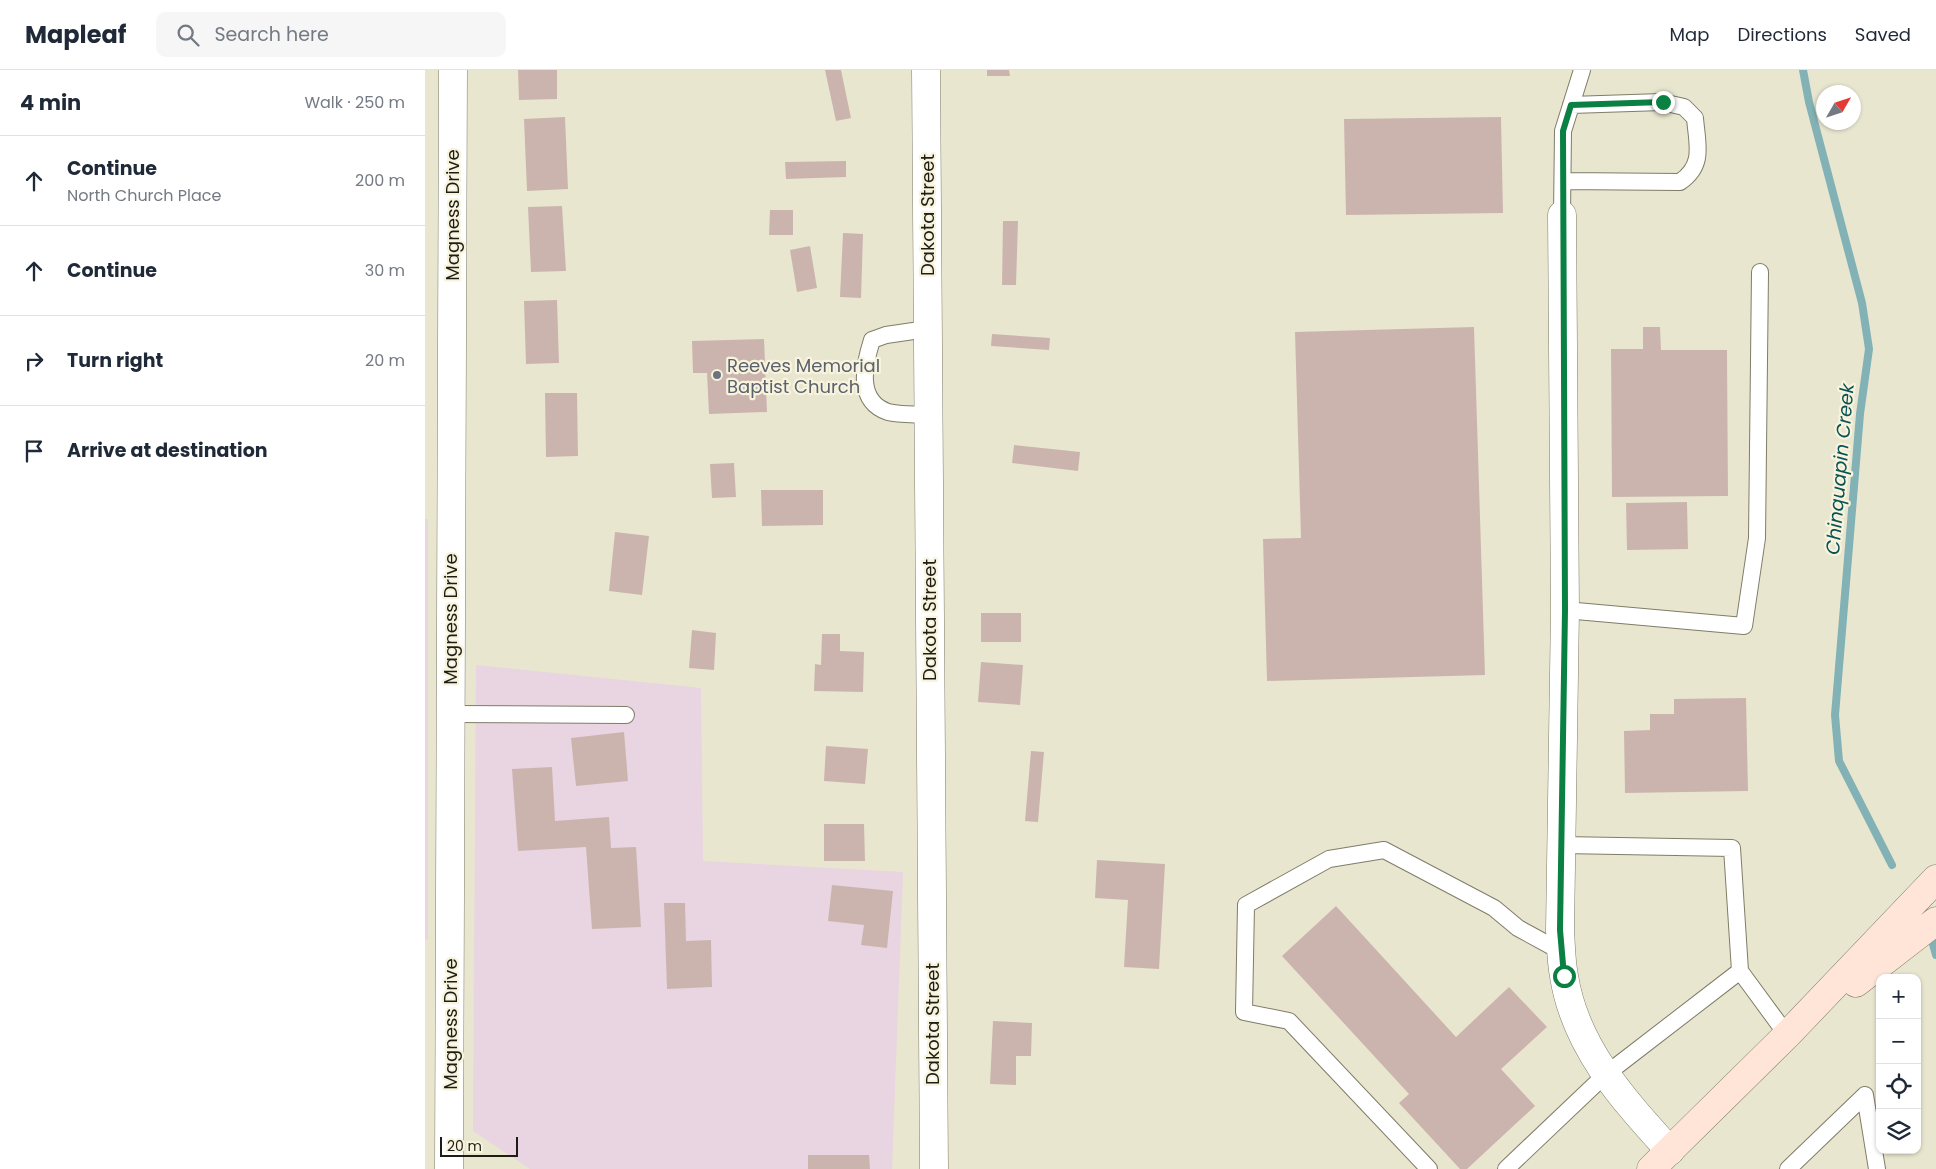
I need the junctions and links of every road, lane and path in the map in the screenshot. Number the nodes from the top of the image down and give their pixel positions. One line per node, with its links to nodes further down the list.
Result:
1 (453, 70): 11 (street, Magness Drive)
2 (926, 70): 8 (street, Dakota Street)
3 (1582, 70): 4 (lane)
4 (1571, 105): 5 (lane); 5 (lane)
5 (1563, 181): 6 (lane)
6 (1562, 215): 10 (street)
7 (1760, 272): 10 (lane)
8 (927, 329): 9 (street, Dakota Street); 9 (lane)
9 (928, 415): 22 (street, Dakota Street)
10 (1565, 610): 13 (street)
11 (450, 714): 12 (lane); 21 (street, Magness Drive)
12 (625, 715)
13 (1562, 845): 16 (street); 17 (lane)
14 (1936, 879): 18 (main road)
15 (1936, 921): 18 (main road)
16 (1562, 952): 19 (street); 23 (lane)
17 (1740, 971): 18 (lane); 19 (lane)
18 (1787, 1035): 20 (main road)
19 (1605, 1075): 20 (street); 24 (lane)
20 (1660, 1160)
21 (449, 1169)
22 (934, 1169)
23 (1429, 1169)
24 (1506, 1169)
25 (1788, 1169): 26 (lane)
26 (1877, 1169)

